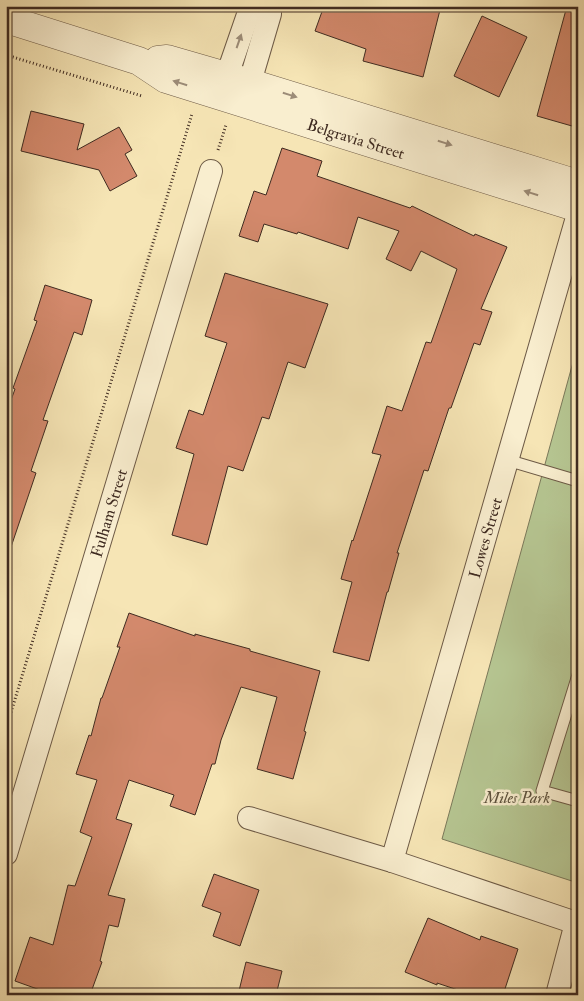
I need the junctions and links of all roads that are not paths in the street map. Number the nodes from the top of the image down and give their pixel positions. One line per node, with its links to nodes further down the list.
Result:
1 (251, 6): 4 (street, one-way to 1)
2 (270, 6): 4 (street)
3 (6, 19): 4 (street, Belgravia Street)
4 (234, 96): 6 (street, Belgravia Street, one-way to 6); 7 (street, Belgravia Street, one-way to 4)
5 (211, 171): 14 (street, Fulham Street)
6 (578, 184)
7 (578, 208)
8 (578, 214): 9 (street, Lowes Street)
9 (507, 460): 10 (lane); 15 (street, Lowes Street)
10 (578, 482)
11 (578, 675): 12 (lane)
12 (578, 801)
13 (249, 818): 15 (street)
14 (6, 854)
15 (392, 861): 16 (street)
16 (577, 922): 17 (street)
17 (558, 995)

